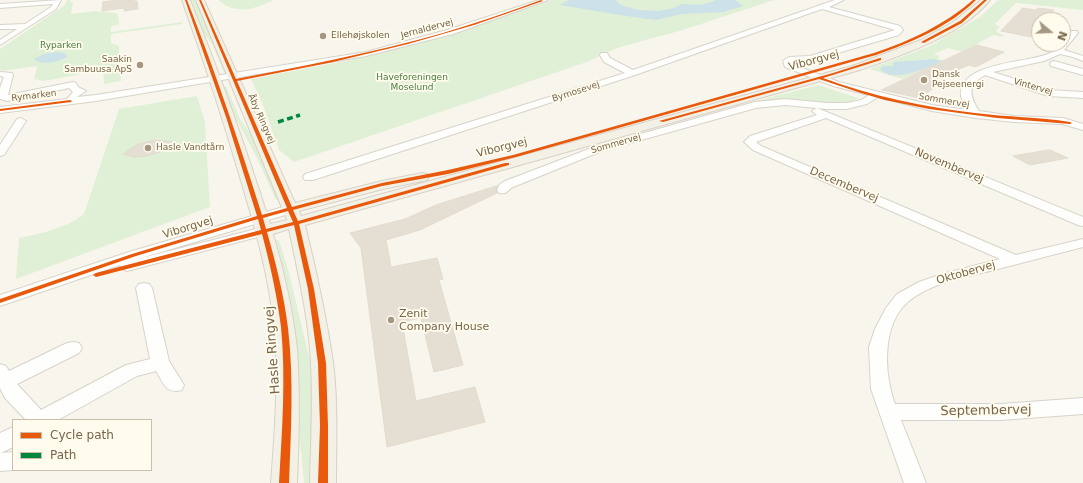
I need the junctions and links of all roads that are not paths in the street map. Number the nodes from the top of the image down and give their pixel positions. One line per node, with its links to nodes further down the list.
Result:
1 (186, 0): 31 (main road)
2 (200, 0): 29 (main road, Åby Ringvej)
3 (540, 0): 11 (street, Jernaldervej)
4 (545, 0): 11 (street, Jernaldervej)
5 (840, 0): 12 (street, Bymosevej)
6 (975, 0): 27 (main road, Viborgvej)
7 (986, 0): 30 (main road, Viborgvej)
8 (58, 1): 9 (street); 14 (street)
9 (45, 4): 10 (street); 13 (street)
10 (0, 6)
11 (526, 6): 29 (street, Jernaldervej)
12 (823, 7): 26 (street, Bymosevej); 27 (street, Sommervej)
13 (0, 12)
14 (26, 26): 15 (street); 18 (street)
15 (0, 27)
16 (1075, 32): 17 (street, Vintervej)
17 (1071, 38)
18 (2, 41)
19 (1057, 52): 24 (street, Vintervej)
20 (1065, 52): 22 (street)
21 (604, 55): 26 (street)
22 (1083, 59)
23 (1054, 64): 25 (street)
24 (984, 72): 33 (street, Vintervej); 37 (street, Vintervej)
25 (1083, 72)
26 (632, 73): 41 (street, Bymosevej)
27 (806, 73): 30 (street, Sommervej); 43 (main road, Viborgvej)
28 (3, 74): 34 (street, Rymarken)
29 (233, 78): 31 (street, Jernaldervej); 43 (main road, Åby Ringvej)
30 (819, 78): 32 (street, Sommervej); 43 (main road, Viborgvej)
31 (216, 81): 34 (street, Rymarken); 45 (main road)
32 (875, 95): 37 (street, Sommervej); 42 (street, Sommervej)
33 (1083, 95)
34 (70, 101): 35 (street, Rymarken)
35 (0, 110)
36 (820, 112): 44 (street, Novembervej); 47 (street, Decembervej)
37 (976, 115): 39 (street, Sommervej)
38 (21, 122): 40 (street)
39 (1083, 127)
40 (0, 153)
41 (309, 177)
42 (503, 190)
43 (293, 216): 45 (main road, Viborgvej); 63 (main road)
44 (1083, 222)
45 (262, 224): 49 (street, Viborgvej); 62 (main road, Hasle Ringvej)
46 (1083, 243): 47 (street, Oktobervej)
47 (1015, 260): 55 (street, Oktobervej)
48 (144, 288): 51 (street)
49 (0, 301)
50 (73, 348): 52 (street)
51 (160, 364): 53 (street); 57 (street)
52 (3, 376): 56 (street)
53 (175, 385)
54 (1083, 406): 55 (street, Septembervej)
55 (888, 412): 64 (street, Oktobervej)
56 (39, 419)
57 (42, 419)
58 (12, 437): 59 (street)
59 (0, 444)
60 (12, 461): 61 (street)
61 (0, 462)
62 (284, 483)
63 (324, 483)
64 (915, 483)

